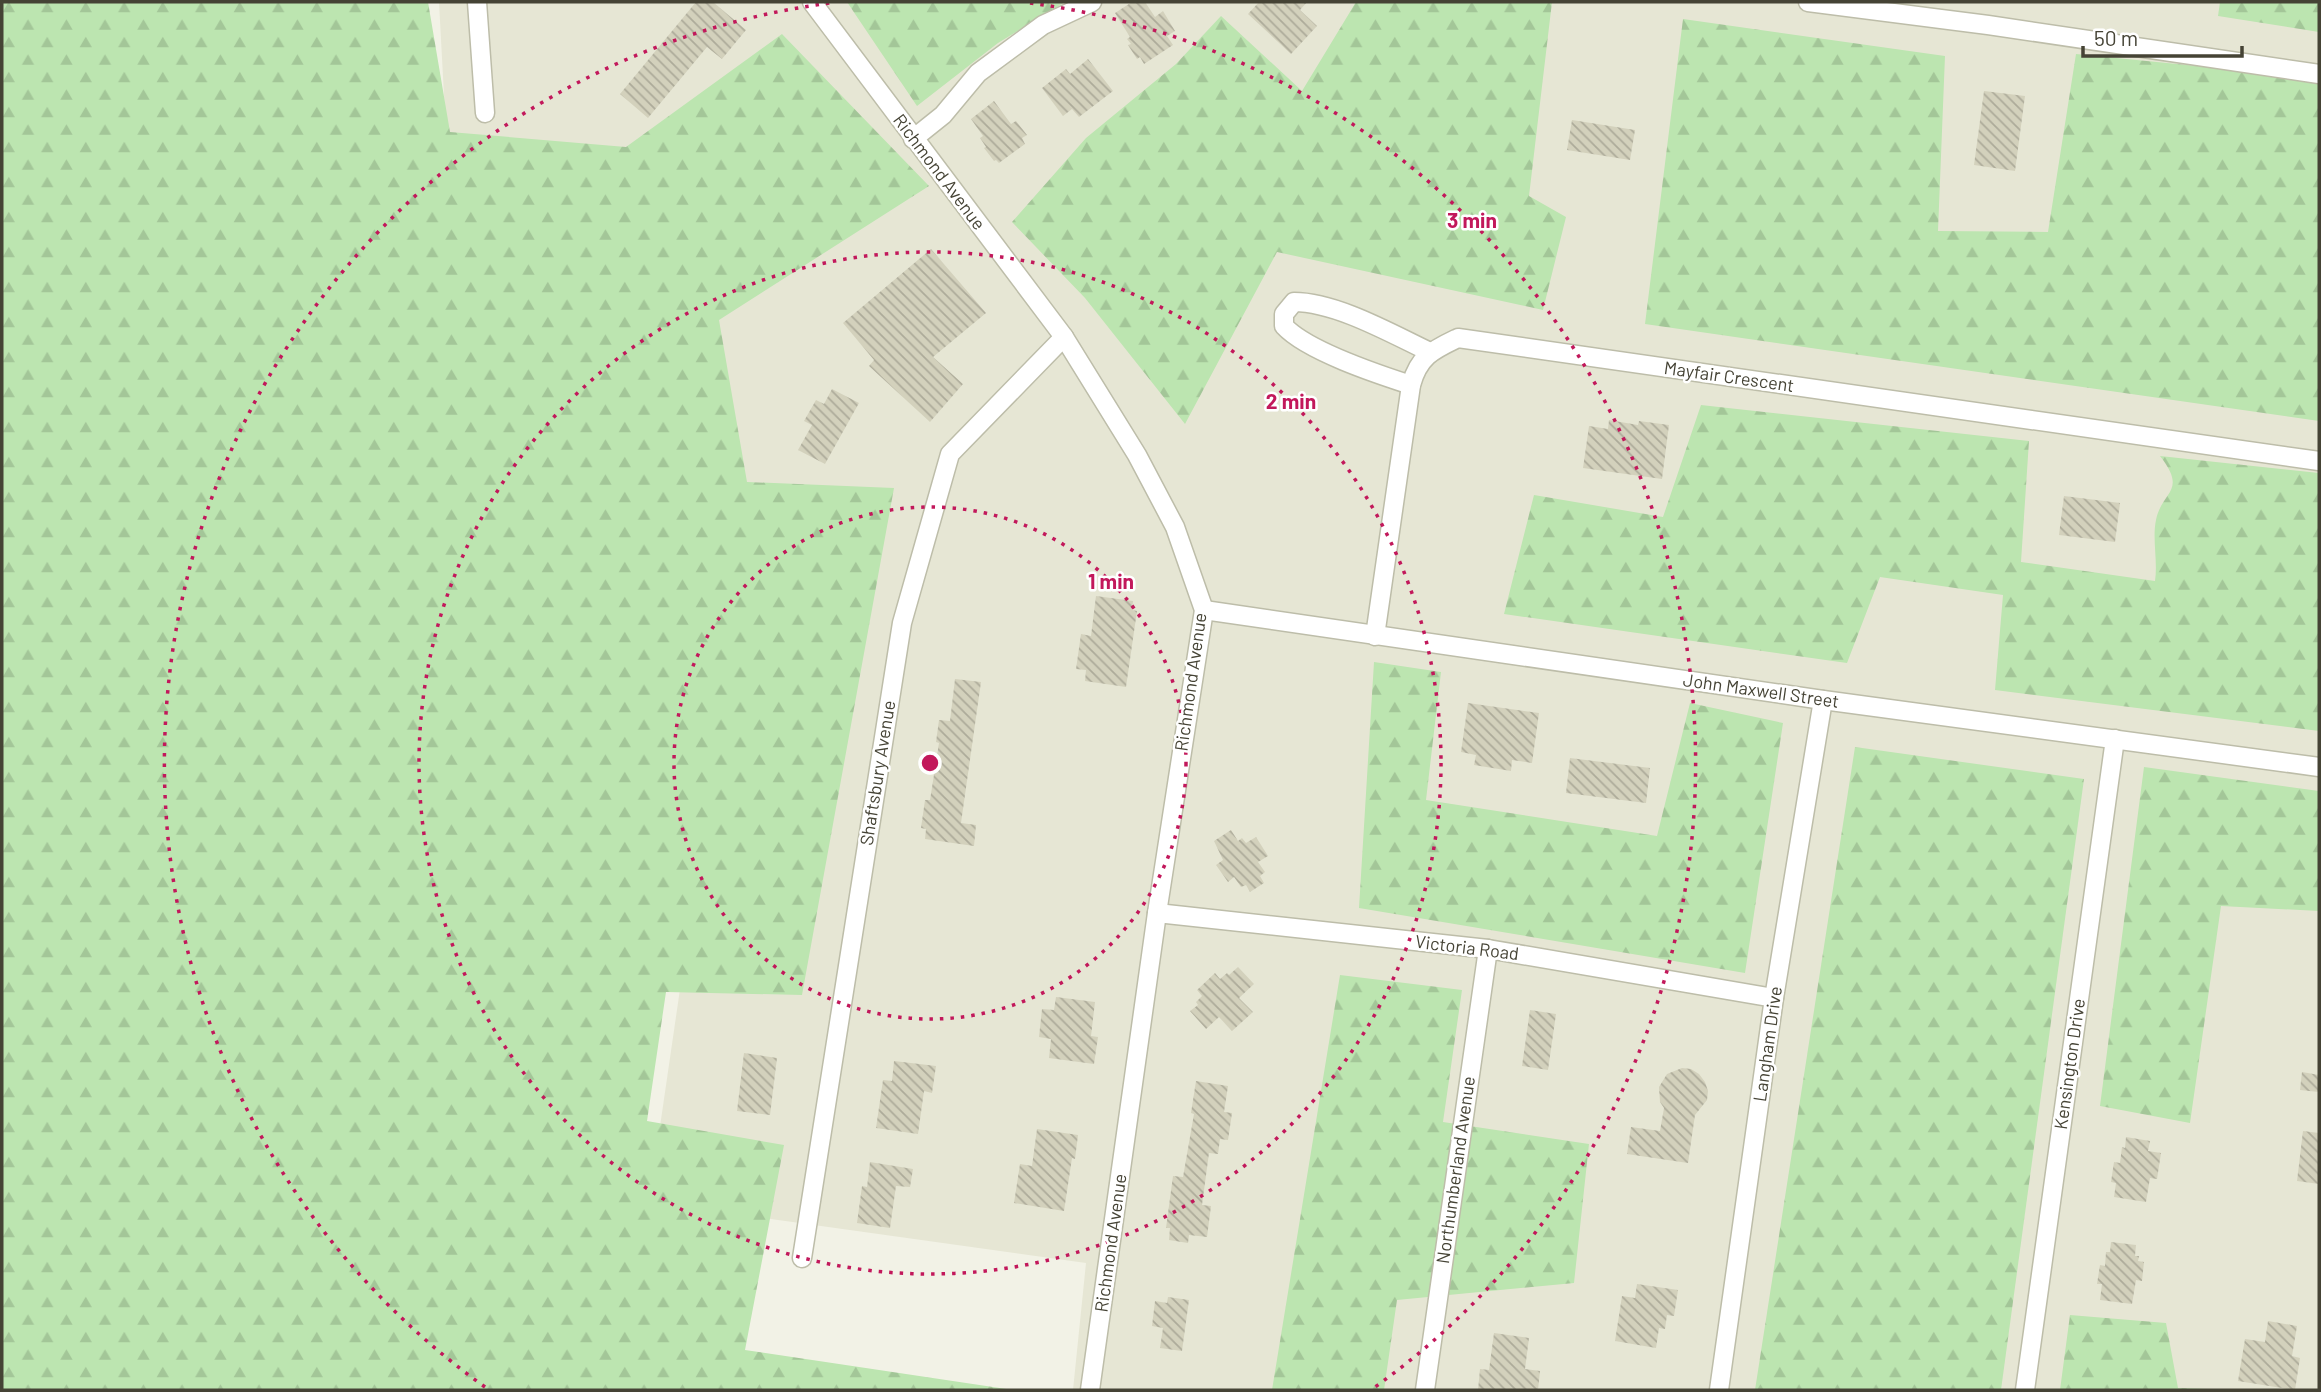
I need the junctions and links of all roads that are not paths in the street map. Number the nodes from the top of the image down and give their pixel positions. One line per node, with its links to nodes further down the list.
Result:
1 (477, 2): 6 (street)
2 (812, 2): 7 (street, Richmond Avenue)
3 (1092, 2): 7 (street)
4 (1808, 2): 5 (street)
5 (2319, 74)
6 (485, 113)
7 (913, 139): 8 (street, Richmond Avenue)
8 (1064, 337): 12 (street, Richmond Avenue); 20 (street, Shaftsbury Avenue)
9 (1430, 352): 10 (street); 10 (street); 11 (street, Mayfair Crescent)
10 (1411, 384): 13 (street)
11 (2319, 461)
12 (1204, 610): 13 (street, John Maxwell Street); 17 (street, Richmond Avenue)
13 (1375, 636): 14 (street, John Maxwell Street)
14 (1823, 700): 15 (street, John Maxwell Street); 19 (street, Langham Drive)
15 (2115, 739): 16 (street, John Maxwell Street); 24 (street, Kensington Drive)
16 (2319, 767)
17 (1157, 913): 18 (street, Victoria Road); 21 (street, Richmond Avenue)
18 (1488, 949): 19 (street, Victoria Road); 22 (street, Northumberland Avenue)
19 (1774, 998): 23 (street, Langham Drive)
20 (802, 1258)
21 (1090, 1390)
22 (1425, 1390)
23 (1719, 1390)
24 (2025, 1390)

